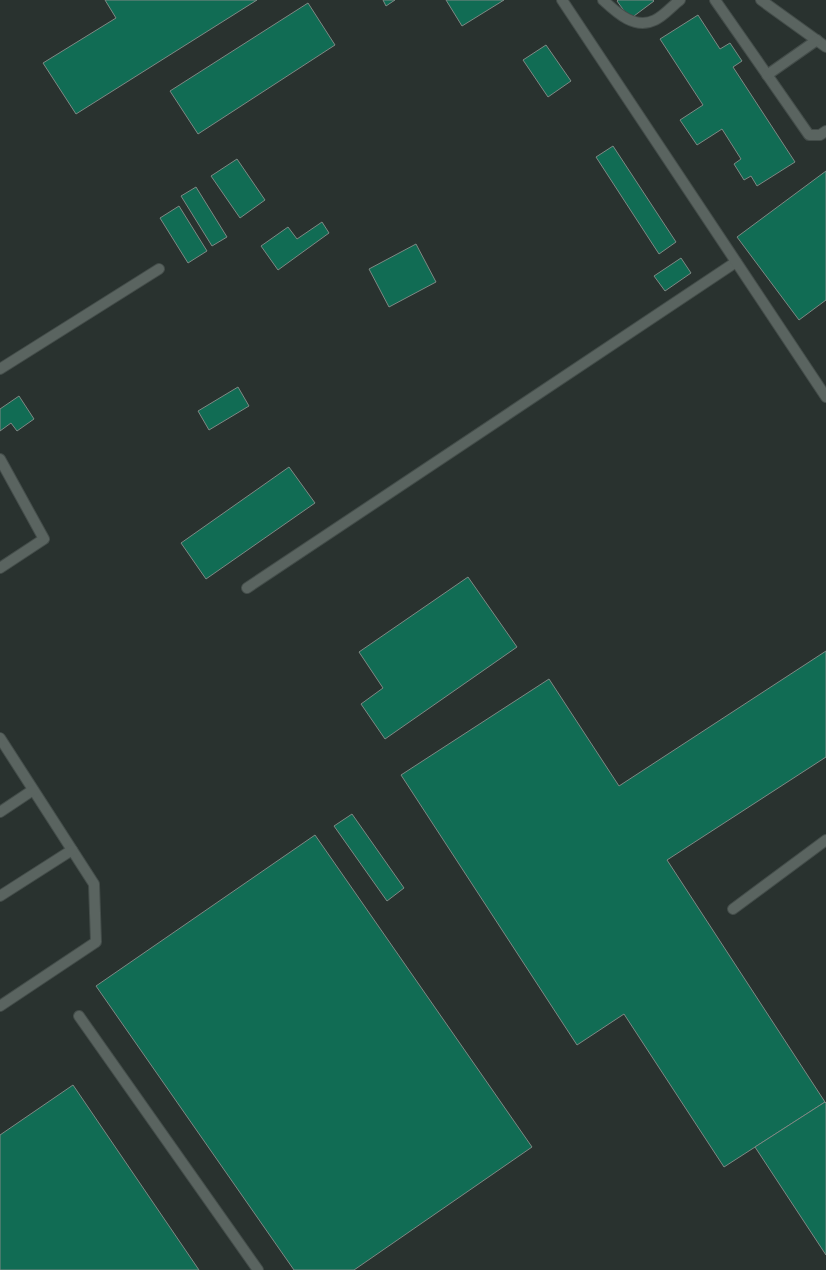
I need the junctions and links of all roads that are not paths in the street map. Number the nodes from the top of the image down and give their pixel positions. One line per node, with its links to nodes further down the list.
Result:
1 (562, 0): 10 (street)
2 (603, 0): 3 (street)
3 (680, 0)
4 (715, 0): 8 (street)
5 (761, 0): 6 (street)
6 (817, 40): 7 (street); 8 (street)
7 (826, 47)
8 (767, 75): 9 (street)
9 (826, 131)
10 (736, 262): 13 (street); 16 (street)
11 (159, 269): 12 (street)
12 (0, 369)
13 (826, 397)
14 (0, 459): 15 (street)
15 (0, 568)
16 (247, 588)
17 (0, 738): 18 (street)
18 (33, 790): 19 (street); 21 (street)
19 (0, 812)
20 (826, 840): 23 (street)
21 (72, 850): 22 (street); 24 (street)
22 (0, 896)
23 (733, 909)
24 (0, 1006)
25 (79, 1016): 26 (street)
26 (258, 1270)

